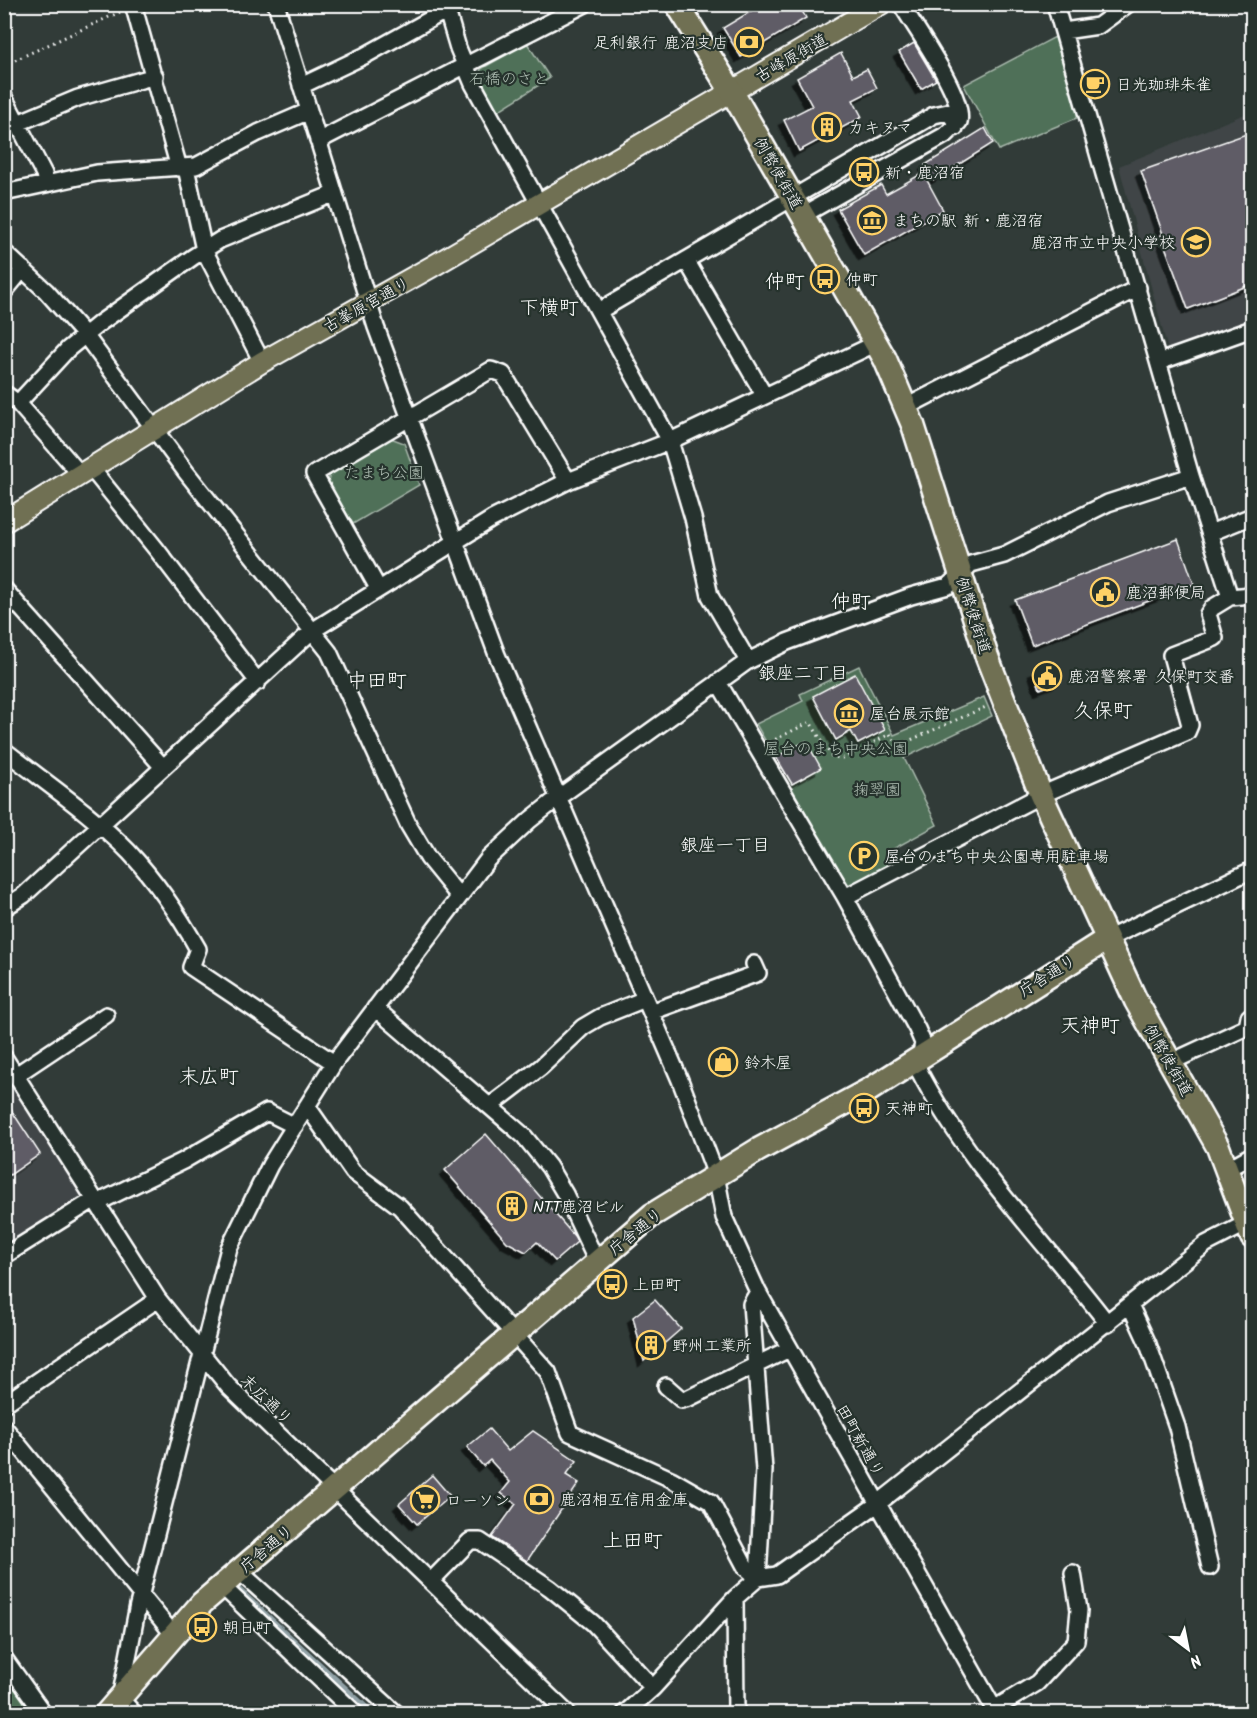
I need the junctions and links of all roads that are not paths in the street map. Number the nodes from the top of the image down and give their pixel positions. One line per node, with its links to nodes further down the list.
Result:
1 (276, 4): 13 (street, 田町新通り)
2 (585, 4): 11 (street)
3 (677, 4): 14 (highway, 例幣使街道)
4 (881, 4): 14 (main road, 古峰原街道)
5 (901, 4): 18 (street)
6 (1055, 4): 10 (street)
7 (1128, 4): 10 (street)
8 (133, 5): 12 (street)
9 (446, 7): 11 (street); 13 (street)
10 (1064, 31): 30 (street)
11 (464, 67): 19 (street); 24 (street)
12 (155, 76): 17 (street); 20 (street)
13 (301, 86): 16 (street, 田町新通り)
14 (732, 92): 24 (main road, 古峯原宮通り); 25 (highway, 例幣使街道)
15 (4, 97): 17 (street)
16 (309, 111): 19 (street, 田町新通り); 20 (street)
17 (18, 123): 21 (street)
18 (955, 128): 25 (street); 25 (street)
19 (318, 141): 23 (street, 田町新通り)
20 (182, 168): 21 (street); 26 (street)
21 (46, 184): 22 (street)
22 (4, 193)
23 (333, 194): 26 (street); 32 (street, 田町新通り)
24 (540, 203): 32 (main road, 古峯原宮通り); 33 (street)
25 (798, 206): 28 (street); 36 (highway, 例幣使街道)
26 (204, 250): 35 (street); 37 (street)
27 (4, 252): 29 (street)
28 (686, 260): 33 (street); 40 (street)
29 (23, 268): 31 (street); 35 (street)
30 (1138, 288): 38 (street); 42 (street)
31 (4, 292)
32 (367, 303): 37 (main road, 古峯原宮通り); 43 (street, 田町新通り)
33 (599, 311): 45 (street)
34 (1252, 328): 38 (street)
35 (85, 335): 41 (street); 44 (street)
36 (877, 343): 40 (street); 42 (highway, 例幣使街道)
37 (262, 362): 44 (main road, 古峯原宮通り)
38 (1159, 362): 47 (street)
39 (4, 393): 41 (street)
40 (764, 395): 45 (street)
41 (18, 403): 46 (street)
42 (906, 407): 53 (highway, 例幣使街道)
43 (410, 417): 48 (street); 52 (street, 田町新通り); 54 (street)
44 (154, 429): 46 (main road, 古峯原宮通り); 58 (street)
45 (670, 441): 48 (street); 59 (street)
46 (86, 471): 50 (main road, 古峯原宮通り); 60 (street)
47 (1191, 476): 51 (street); 53 (street)
48 (568, 481): 52 (street)
49 (1252, 516): 51 (street)
50 (4, 522)
51 (1210, 533): 57 (street)
52 (456, 539): 54 (street); 65 (street, 田町新通り)
53 (961, 574): 59 (street); 64 (highway, 例幣使街道)
54 (378, 588): 58 (street)
55 (4, 589): 63 (street)
56 (1252, 595): 57 (street)
57 (1230, 597): 64 (street)
58 (312, 631): 60 (street); 68 (street)
59 (748, 661): 61 (street)
60 (258, 682): 63 (street)
61 (718, 682): 65 (street); 69 (street)
62 (4, 750): 66 (street)
63 (162, 766): 66 (street)
64 (1041, 795): 69 (street); 71 (highway, 例幣使街道)
65 (559, 797): 68 (street); 73 (street, 田町新通り)
66 (101, 826): 70 (street); 79 (street)
67 (1251, 873): 71 (street, 庁舎通り)
68 (458, 896): 74 (street)
69 (845, 897): 77 (street)
70 (4, 908)
71 (1107, 939): 77 (highway, 庁舎通り); 80 (highway, 例幣使街道)
72 (754, 964): 73 (street)
73 (648, 1005): 83 (street); 87 (street, 田町新通り)
74 (375, 1008): 79 (street); 83 (street)
75 (106, 1015): 81 (street)
76 (1252, 1015): 80 (street)
77 (921, 1056): 87 (highway, 庁舎通り); 95 (street)
78 (4, 1057): 81 (street, 末広通り)
79 (334, 1063): 82 (street)
80 (1169, 1064): 86 (highway, 例幣使街道)
81 (16, 1075): 88 (street, 末広通り)
82 (307, 1106): 84 (street); 96 (street)
83 (490, 1106): 91 (street)
84 (295, 1126): 88 (street); 98 (street)
85 (1252, 1155): 86 (street)
86 (1227, 1169): 89 (highway, 例幣使街道)
87 (716, 1175): 91 (highway, 庁舎通り); 92 (street, 田町新通り)
88 (96, 1201): 90 (street); 93 (street, 末広通り)
89 (1250, 1230): 94 (street)
90 (4, 1256)
91 (597, 1262): 96 (highway, 庁舎通り)
92 (758, 1292): 97 (street, 田町新通り); 99 (street)
93 (158, 1299): 98 (street, 末広通り); 101 (street)
94 (1130, 1305): 95 (street); 105 (street)
95 (1108, 1324): 104 (street)
96 (513, 1334): 103 (highway, 庁舎通り); 108 (street)
97 (789, 1349): 99 (street); 104 (street, 田町新通り)
98 (203, 1357): 103 (street, 末広通り); 111 (street)
99 (757, 1364): 100 (street); 108 (street)
100 (666, 1386)
101 (4, 1404)
102 (4, 1427): 111 (street)
103 (335, 1489): 106 (highway, 庁舎通り); 109 (street, 末広通り)
104 (876, 1505): 108 (street); 118 (street, 田町新通り)
105 (1210, 1567)
106 (239, 1571): 110 (highway, 庁舎通り); 121 (street)
107 (1073, 1573): 118 (street)
108 (758, 1578): 112 (street)
109 (431, 1581): 115 (street); 122 (street, 末広通り)
110 (222, 1586): 113 (highway, 庁舎通り); 120 (street)
111 (140, 1595): 113 (street); 117 (street)
112 (735, 1598): 115 (street); 116 (street)
113 (172, 1634): 117 (highway, 庁舎通り)
114 (4, 1658): 119 (street)
115 (653, 1688): 123 (street)
116 (736, 1708): 124 (street)
117 (120, 1709)
118 (995, 1711)
119 (44, 1713)
120 (356, 1713)
121 (397, 1713)
122 (568, 1713)
123 (624, 1713)
124 (748, 1713)

